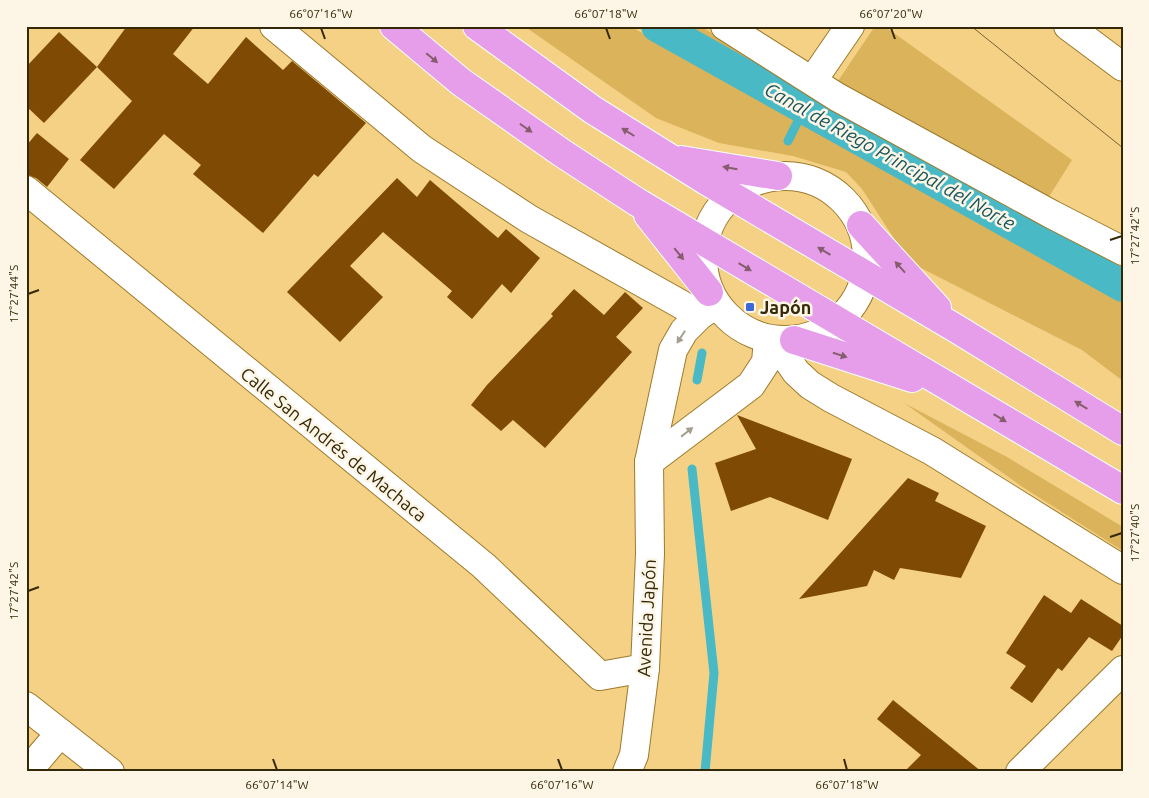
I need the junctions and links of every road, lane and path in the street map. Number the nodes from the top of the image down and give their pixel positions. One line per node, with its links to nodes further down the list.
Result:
1 (274, 26): 18 (street)
2 (394, 26): 13 (highway, one-way to 13)
3 (477, 26): 9 (highway, one-way to 3)
4 (725, 26): 8 (street)
5 (850, 26): 8 (street)
6 (1068, 26): 7 (street)
7 (1123, 67)
8 (813, 80): 16 (street)
9 (670, 158): 10 (highway, one-way to 9); 12 (highway)
10 (778, 176): 12 (street); 14 (street)
11 (26, 190): 27 (street, Calle San Andrés de Machaca)
12 (731, 195): 15 (street); 17 (highway, one-way to 12)
13 (637, 202): 15 (highway); 18 (highway, one-way to 18)
14 (861, 225): 17 (street); 20 (highway, one-way to 14)
15 (704, 242): 18 (street); 19 (highway, one-way to 19)
16 (1123, 251)
17 (866, 276): 19 (street); 20 (highway)
18 (709, 304): 21 (street); 24 (street, Avenida Japón, one-way to 24)
19 (839, 322): 21 (street); 22 (highway)
20 (957, 329): 23 (highway, one-way to 20)
21 (782, 340): 22 (highway, one-way to 22); 24 (street, one-way to 21); 26 (street)
22 (958, 393): 25 (highway, one-way to 25)
23 (1123, 430)
24 (649, 462): 27 (street, Avenida Japón)
25 (1123, 490)
26 (1123, 570)
27 (645, 668): 33 (street, Avenida Japón)
28 (1123, 670): 34 (street)
29 (26, 706): 30 (street)
30 (60, 733): 31 (street); 32 (street)
31 (27, 772)
32 (110, 772)
33 (628, 772)
34 (1020, 772)

